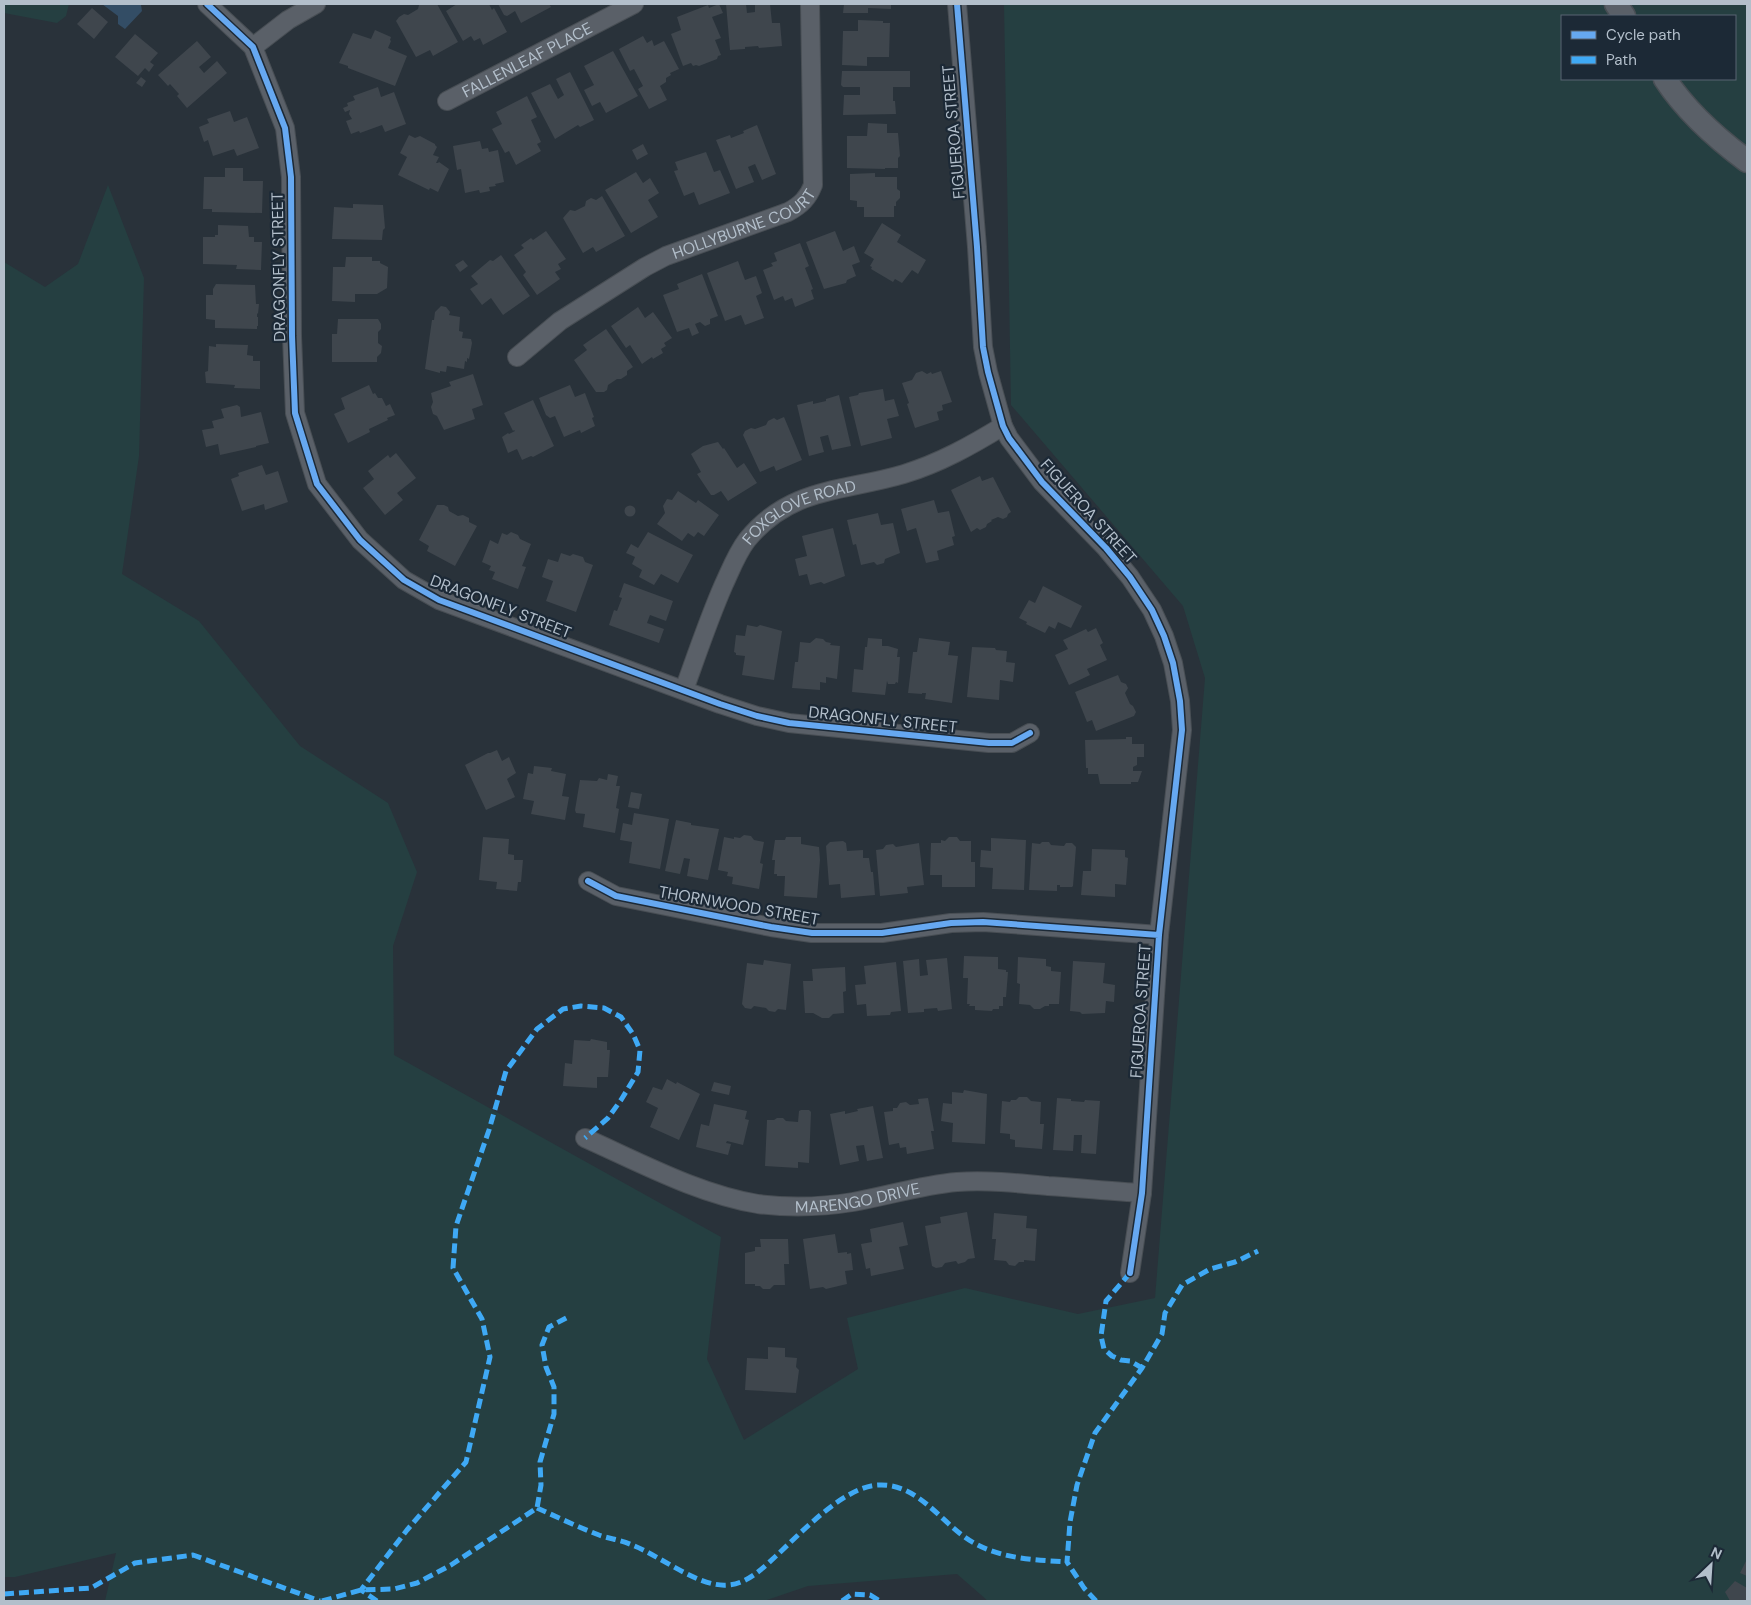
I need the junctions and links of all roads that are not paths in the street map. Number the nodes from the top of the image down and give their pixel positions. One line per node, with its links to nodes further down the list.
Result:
1 (207, 4): 8 (street)
2 (316, 4): 8 (street)
3 (634, 4): 10 (street, FALLENLEAF PLACE)
4 (810, 4): 12 (street, HOLLYBURNE COURT)
5 (957, 4): 13 (street, FIGUEROA STREET)
6 (1616, 4): 7 (street)
7 (1623, 15)
8 (253, 47): 14 (street, DRAGONFLY STREET)
9 (1665, 80): 11 (street)
10 (447, 101)
11 (1747, 161)
12 (517, 357)
13 (1003, 426): 14 (street, FOXGLOVE ROAD); 17 (street, FIGUEROA STREET)
14 (684, 690): 15 (street, DRAGONFLY STREET)
15 (1030, 733)
16 (588, 881): 17 (street, THORNWOOD STREET)
17 (1159, 935): 19 (street, FIGUEROA STREET)
18 (585, 1138): 19 (street, MARENGO DRIVE)
19 (1142, 1193): 20 (street, FIGUEROA STREET)
20 (1130, 1273)

